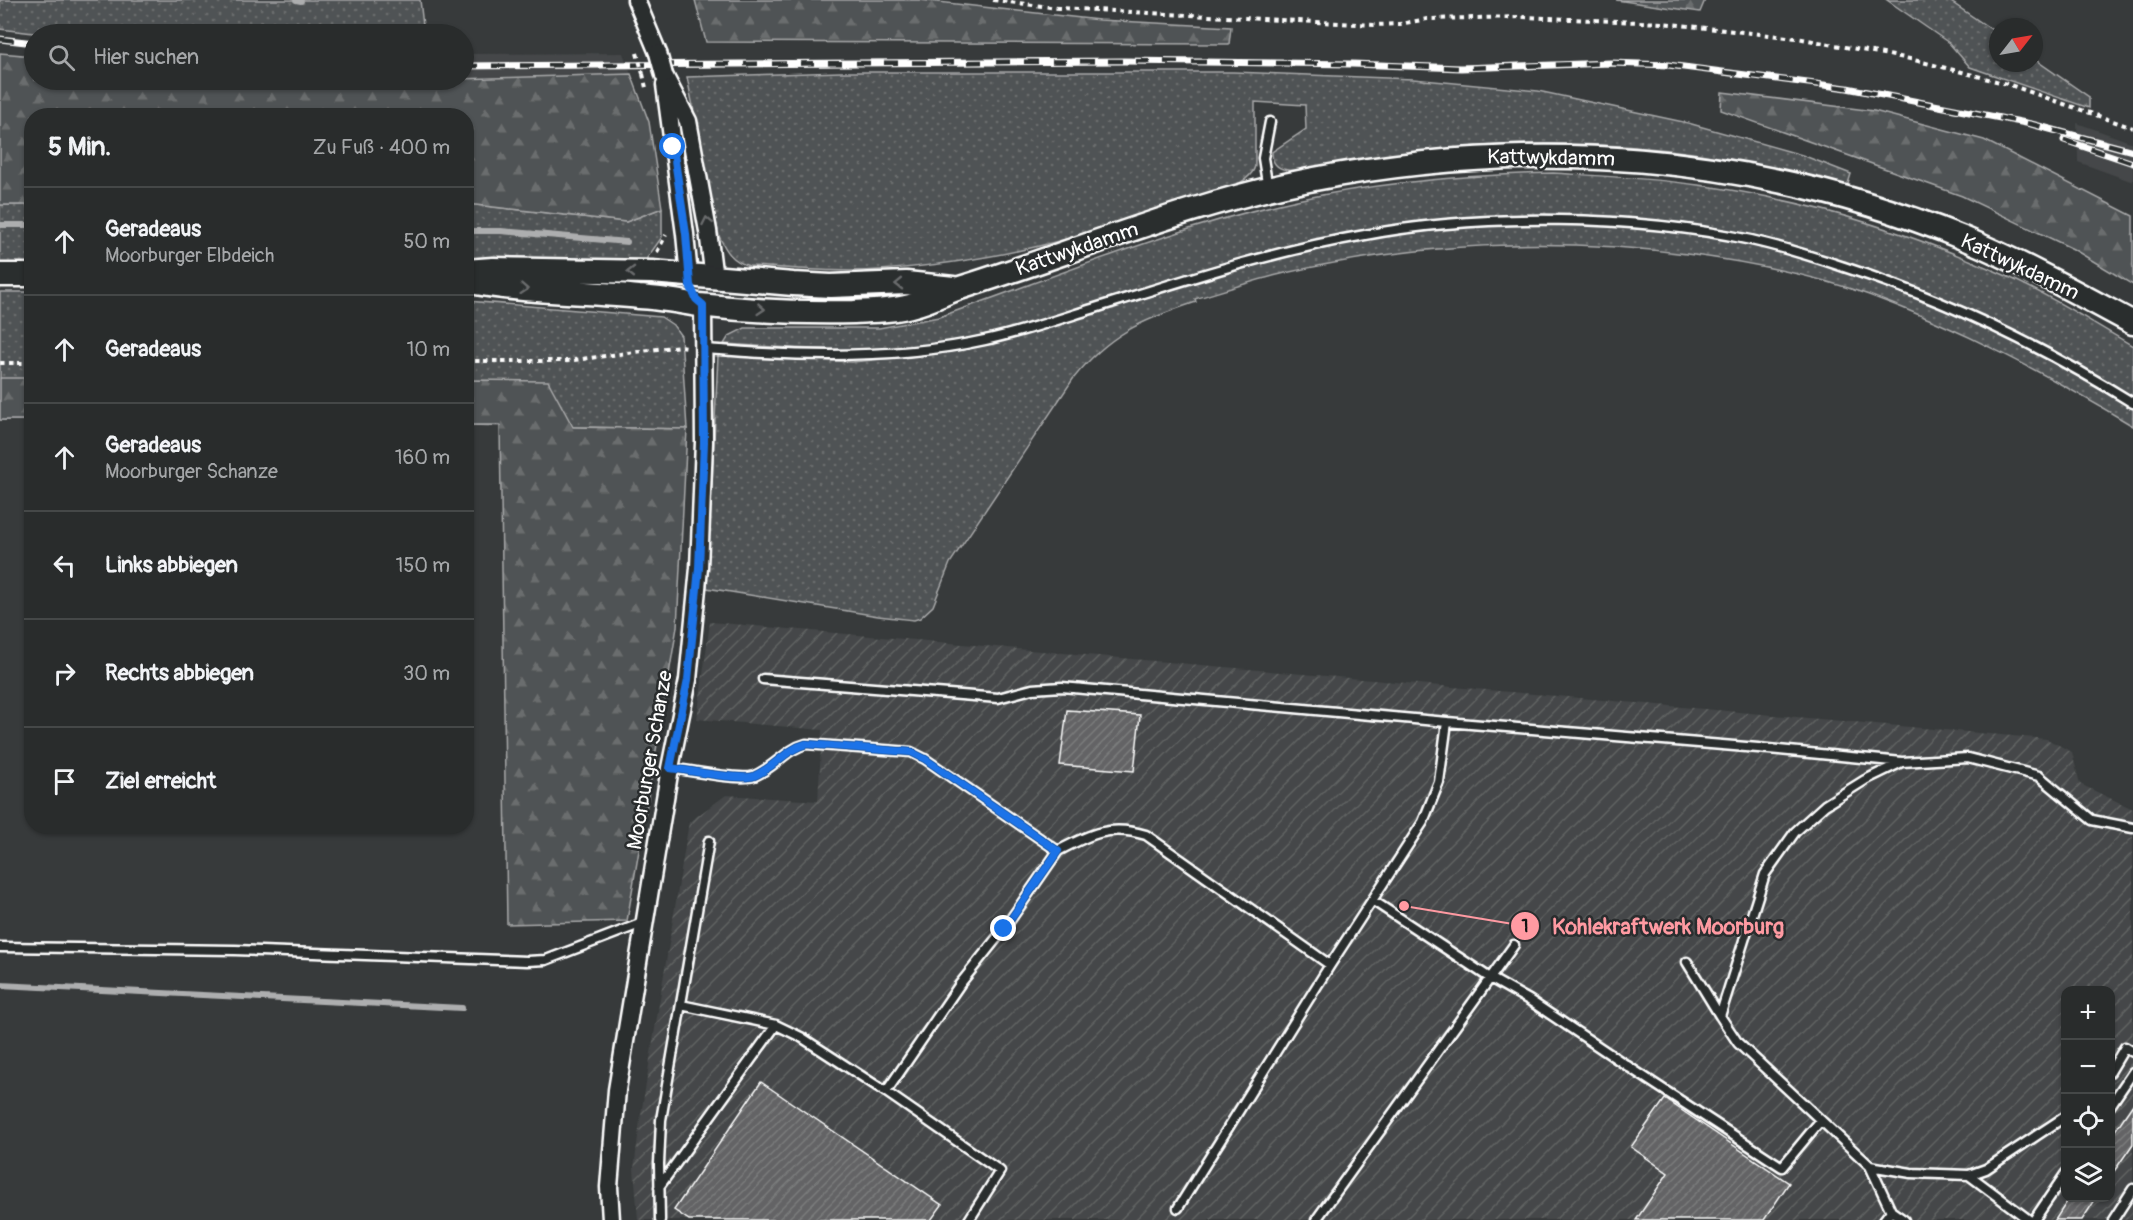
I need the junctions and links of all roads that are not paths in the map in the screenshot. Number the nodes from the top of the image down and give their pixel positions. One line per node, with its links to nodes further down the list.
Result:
1 (636, 0): 2 (street, bridge)
2 (664, 75): 8 (street); 9 (street, one-way to 2)
3 (1270, 122): 4 (lane)
4 (1269, 189): 11 (main road, Kattwykdamm); 13 (main road, Kattwykdamm)
5 (474, 270): 8 (main road, Kattwykdamm, one-way to 5)
6 (0, 275): 7 (main road)
7 (24, 275)
8 (689, 276): 9 (main road, Kattwykdamm); 12 (main road)
9 (714, 279): 11 (main road, Kattwykdamm, one-way to 9); 12 (main road)
10 (474, 283): 12 (main road, Kattwykdamm, one-way to 12)
11 (958, 288): 12 (main road, Kattwykdamm, one-way to 11)
12 (703, 305): 14 (street, Moorburger Schanze)
13 (2133, 323)
14 (703, 349): 15 (lane); 19 (street, Moorburger Schanze)
15 (2133, 403)
16 (764, 679): 17 (lane)
17 (1447, 722): 18 (lane); 23 (lane)
18 (1902, 762): 20 (lane); 31 (lane)
19 (670, 768): 22 (lane); 24 (street, Moorburger Schanze)
20 (2133, 828)
21 (709, 841): 30 (lane)
22 (1058, 851): 28 (lane); 36 (lane)
23 (1372, 900): 28 (lane); 29 (lane)
24 (645, 922): 26 (lane); 47 (street, Moorburger Schanze)
25 (1514, 945): 29 (lane)
26 (0, 947)
27 (1687, 962): 31 (lane)
28 (1330, 965): 45 (lane)
29 (1490, 978): 39 (lane); 50 (lane)
30 (681, 1005): 32 (lane); 43 (lane)
31 (1720, 1016): 39 (lane)
32 (776, 1024): 36 (lane); 43 (lane)
33 (2133, 1052): 34 (lane)
34 (2115, 1064)
35 (2133, 1072): 37 (lane)
36 (886, 1092): 49 (lane)
37 (2115, 1099)
38 (2061, 1119): 41 (lane)
39 (1821, 1120): 40 (lane)
40 (1870, 1166): 41 (lane); 46 (lane)
41 (1969, 1175): 53 (lane)
42 (2061, 1180): 54 (lane)
43 (659, 1187): 48 (lane)
44 (2133, 1190): 55 (lane)
45 (1178, 1208)
46 (1891, 1211): 51 (lane); 52 (lane)
47 (610, 1220)
48 (660, 1220)
49 (969, 1220)
50 (1316, 1220)
51 (1884, 1220)
52 (1904, 1220)
53 (2029, 1220)
54 (2034, 1220)
55 (2113, 1220)

